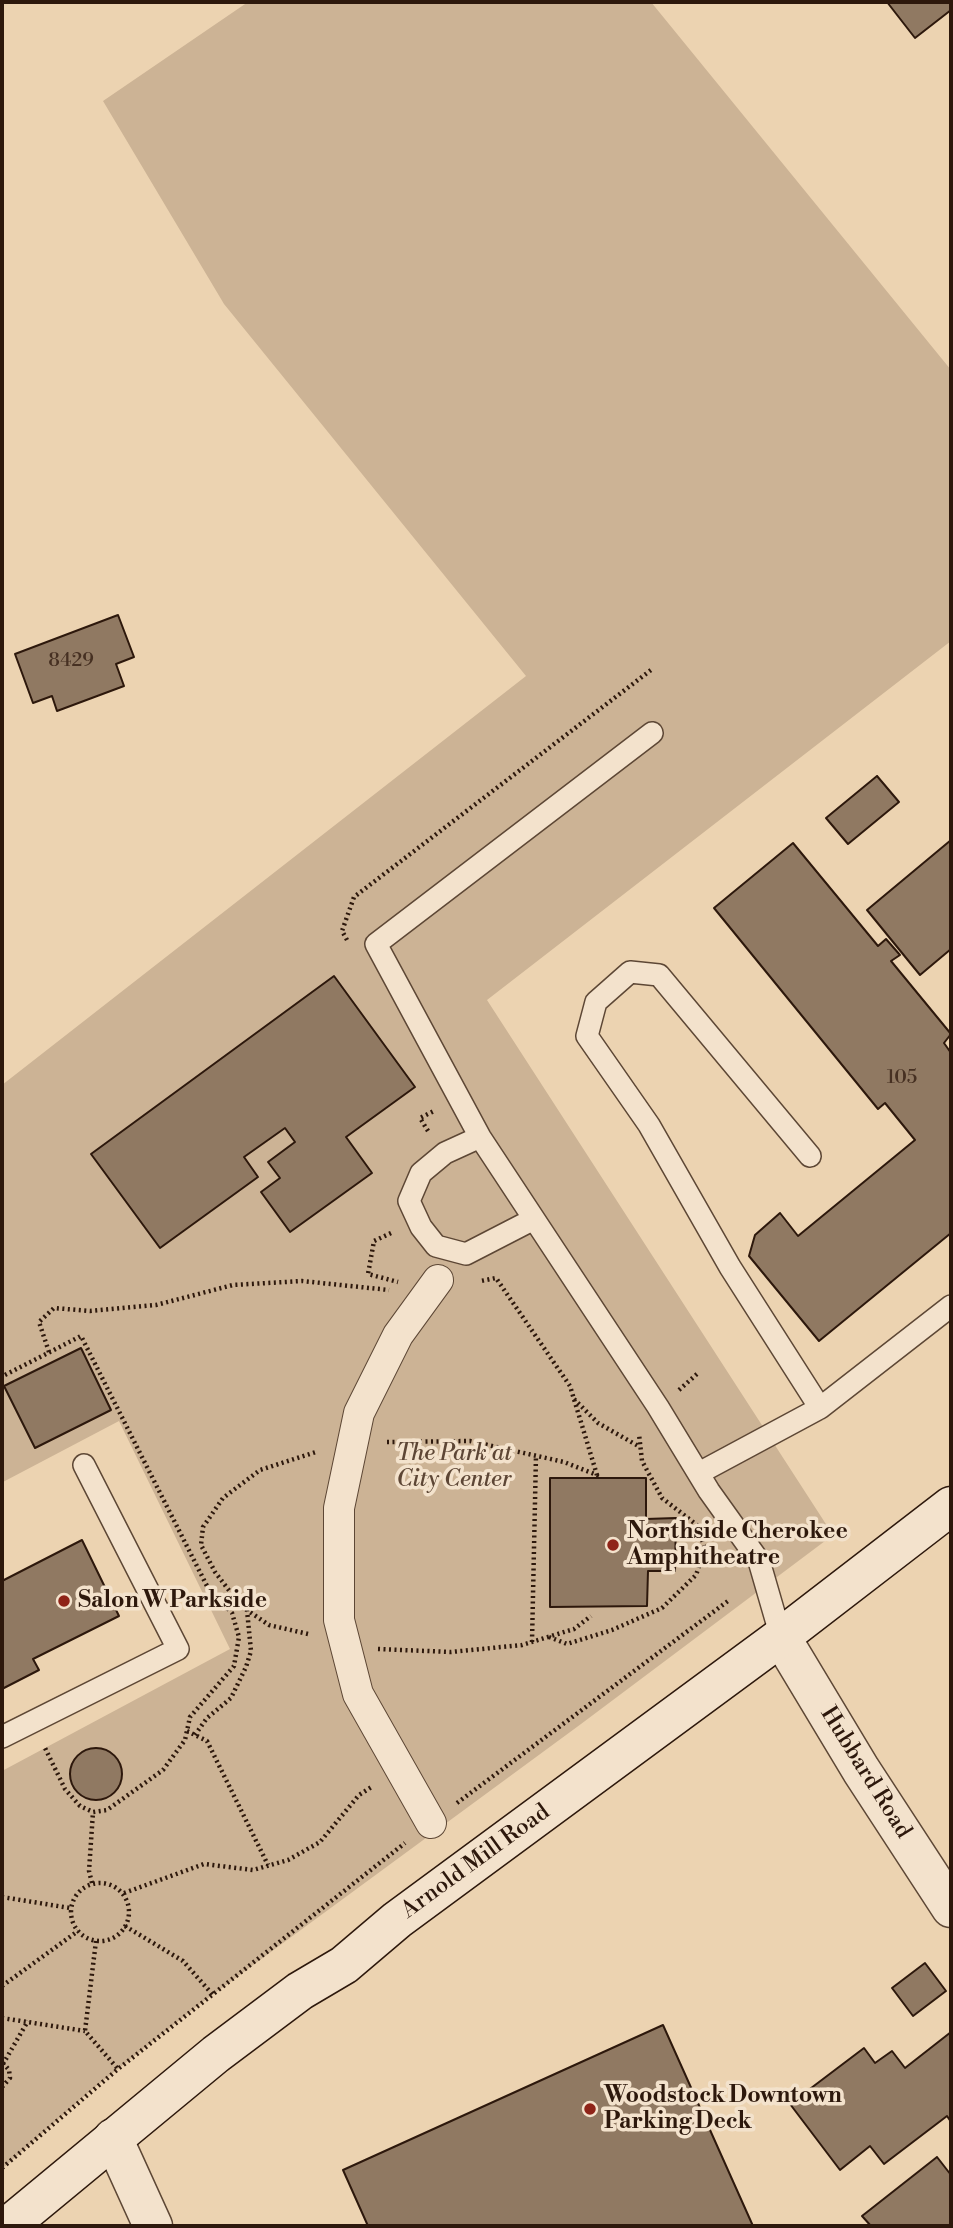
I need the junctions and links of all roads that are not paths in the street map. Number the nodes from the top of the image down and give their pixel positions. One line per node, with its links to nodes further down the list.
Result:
1 (652, 733): 2 (lane)
2 (480, 1137): 4 (lane); 4 (lane)
3 (810, 1156): 7 (lane)
4 (532, 1220): 9 (lane)
5 (438, 1280): 13 (street)
6 (951, 1307): 7 (lane)
7 (820, 1408): 9 (lane)
8 (84, 1465): 12 (lane)
9 (699, 1473): 11 (lane)
10 (951, 1506): 11 (main road, Arnold Mill Road)
11 (781, 1637): 14 (main road, Hubbard Road); 15 (main road, Arnold Mill Road)
12 (2, 1737)
13 (431, 1823)
14 (951, 1908)
15 (113, 2137): 16 (main road, Arnold Mill Road); 17 (main road)
16 (8, 2226)
17 (153, 2226)

